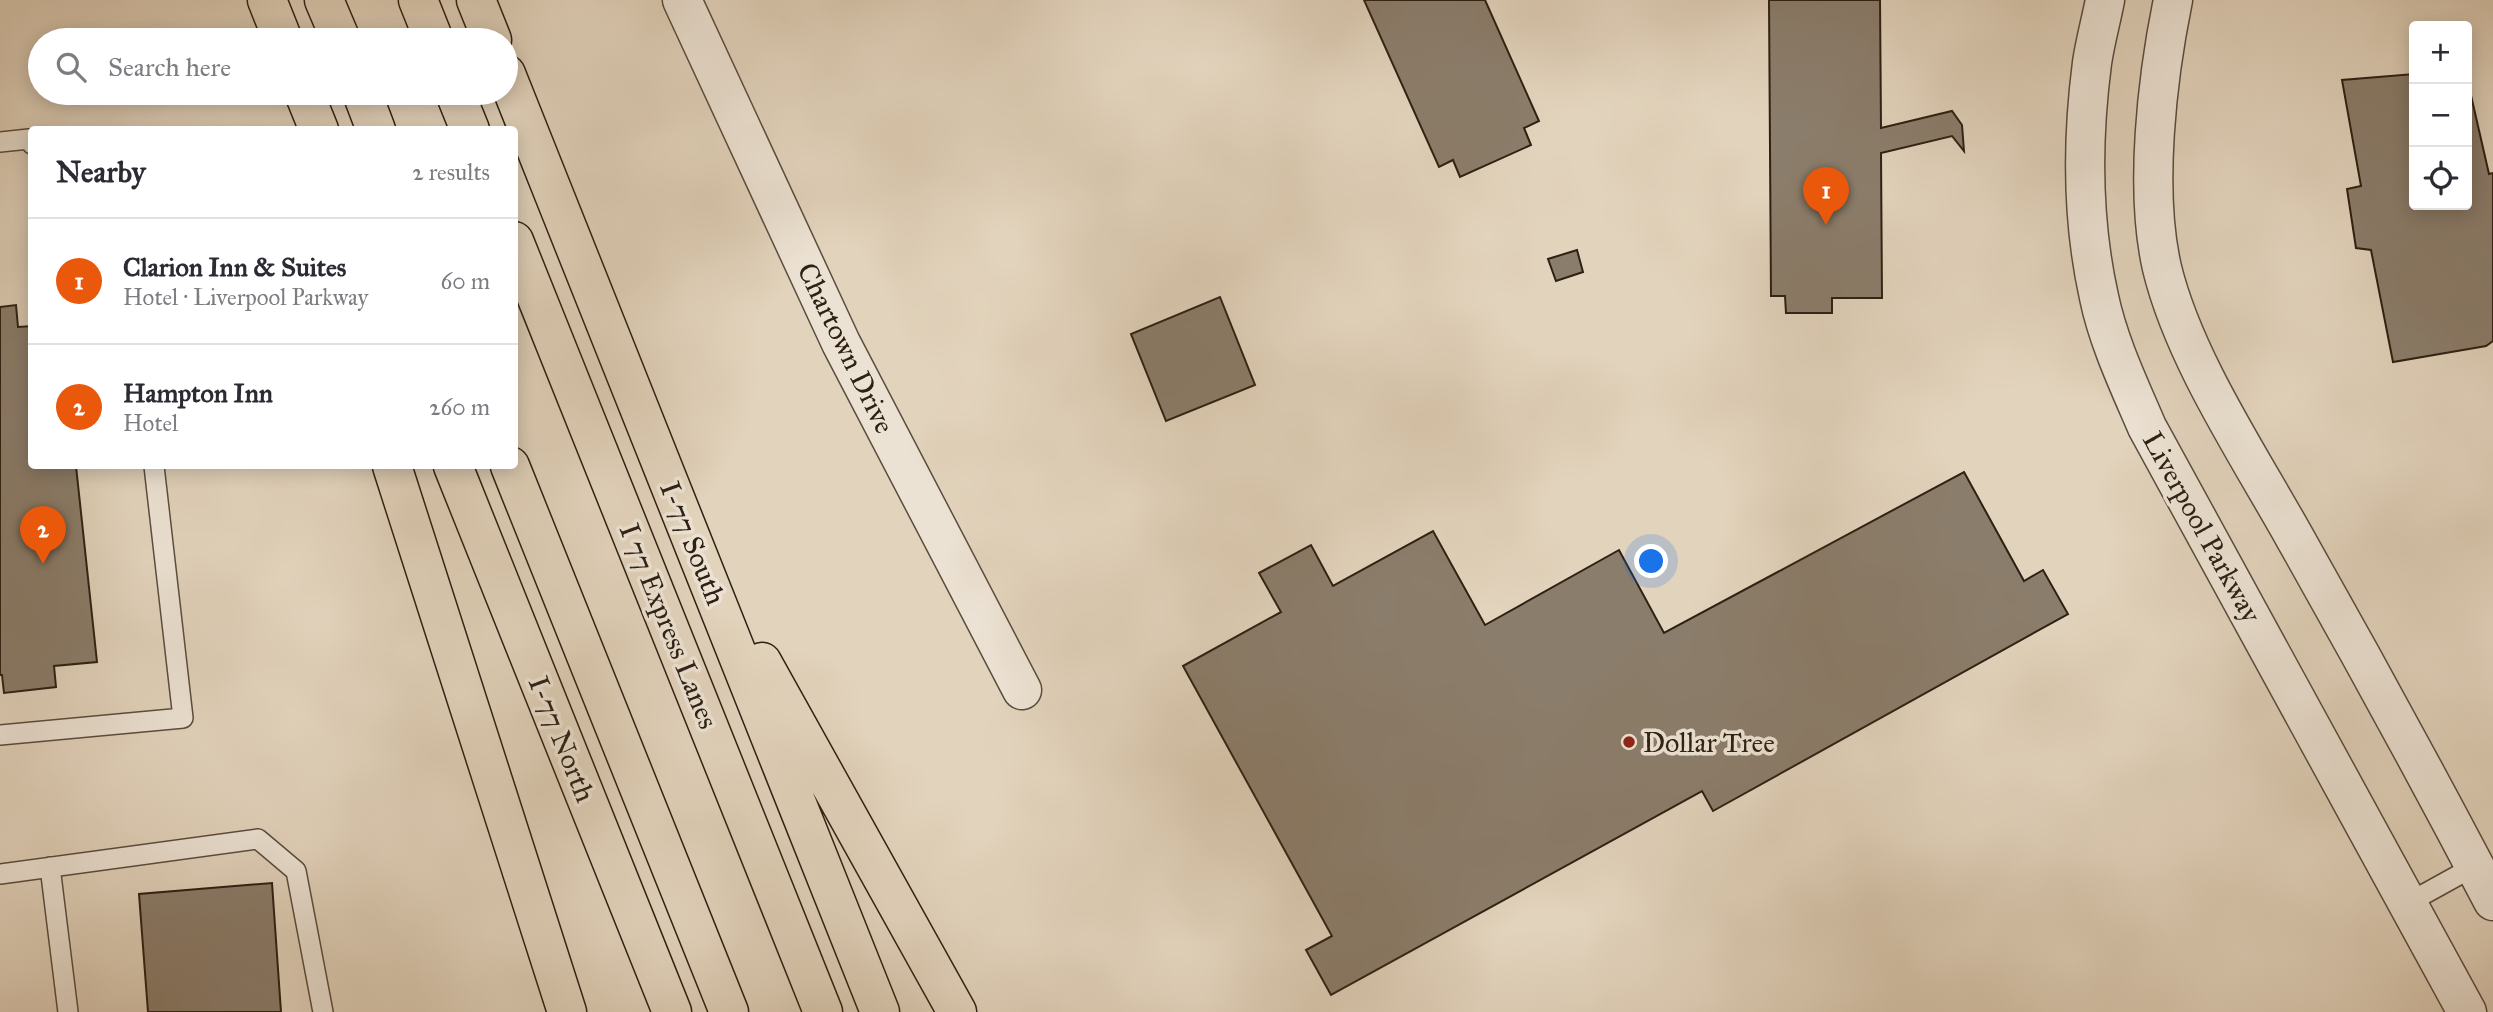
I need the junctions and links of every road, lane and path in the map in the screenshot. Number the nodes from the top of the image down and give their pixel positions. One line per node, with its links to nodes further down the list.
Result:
1 (254, 0): 9 (highway)
2 (267, 0): 10 (highway)
3 (324, 0): 11 (highway)
4 (418, 0): 12 (highway)
5 (476, 0): 13 (highway)
6 (682, 0): 31 (street, Chartown Drive)
7 (2105, 0): 37 (street, Liverpool Parkway)
8 (2173, 0): 33 (street)
9 (262, 28)
10 (278, 28)
11 (336, 28)
12 (429, 28)
13 (487, 28)
14 (518, 104): 30 (highway, I-77 South)
15 (284, 105): 19 (highway)
16 (309, 105): 20 (highway)
17 (367, 105): 21 (highway)
18 (460, 105): 22 (highway)
19 (290, 126)
20 (317, 126)
21 (374, 126)
22 (468, 126)
23 (28, 139): 24 (lane)
24 (0, 142)
25 (518, 251): 43 (highway, I 77 Express Lanes)
26 (154, 469): 32 (lane)
27 (393, 469): 40 (highway)
28 (454, 469): 41 (highway, I-77 North)
29 (511, 469): 42 (highway)
30 (685, 523): 44 (highway, I-77 South); 45 (highway)
31 (1022, 691)
32 (0, 735)
33 (2475, 866): 36 (street); 37 (lane)
34 (50, 867): 35 (lane); 38 (lane); 39 (lane)
35 (0, 874)
36 (2493, 901)
37 (2408, 902): 46 (street, Liverpool Parkway)
38 (68, 1012)
39 (323, 1012)
40 (567, 1012)
41 (672, 1012)
42 (729, 1012)
43 (823, 1012)
44 (880, 1012)
45 (957, 1012)
46 (2467, 1012)

